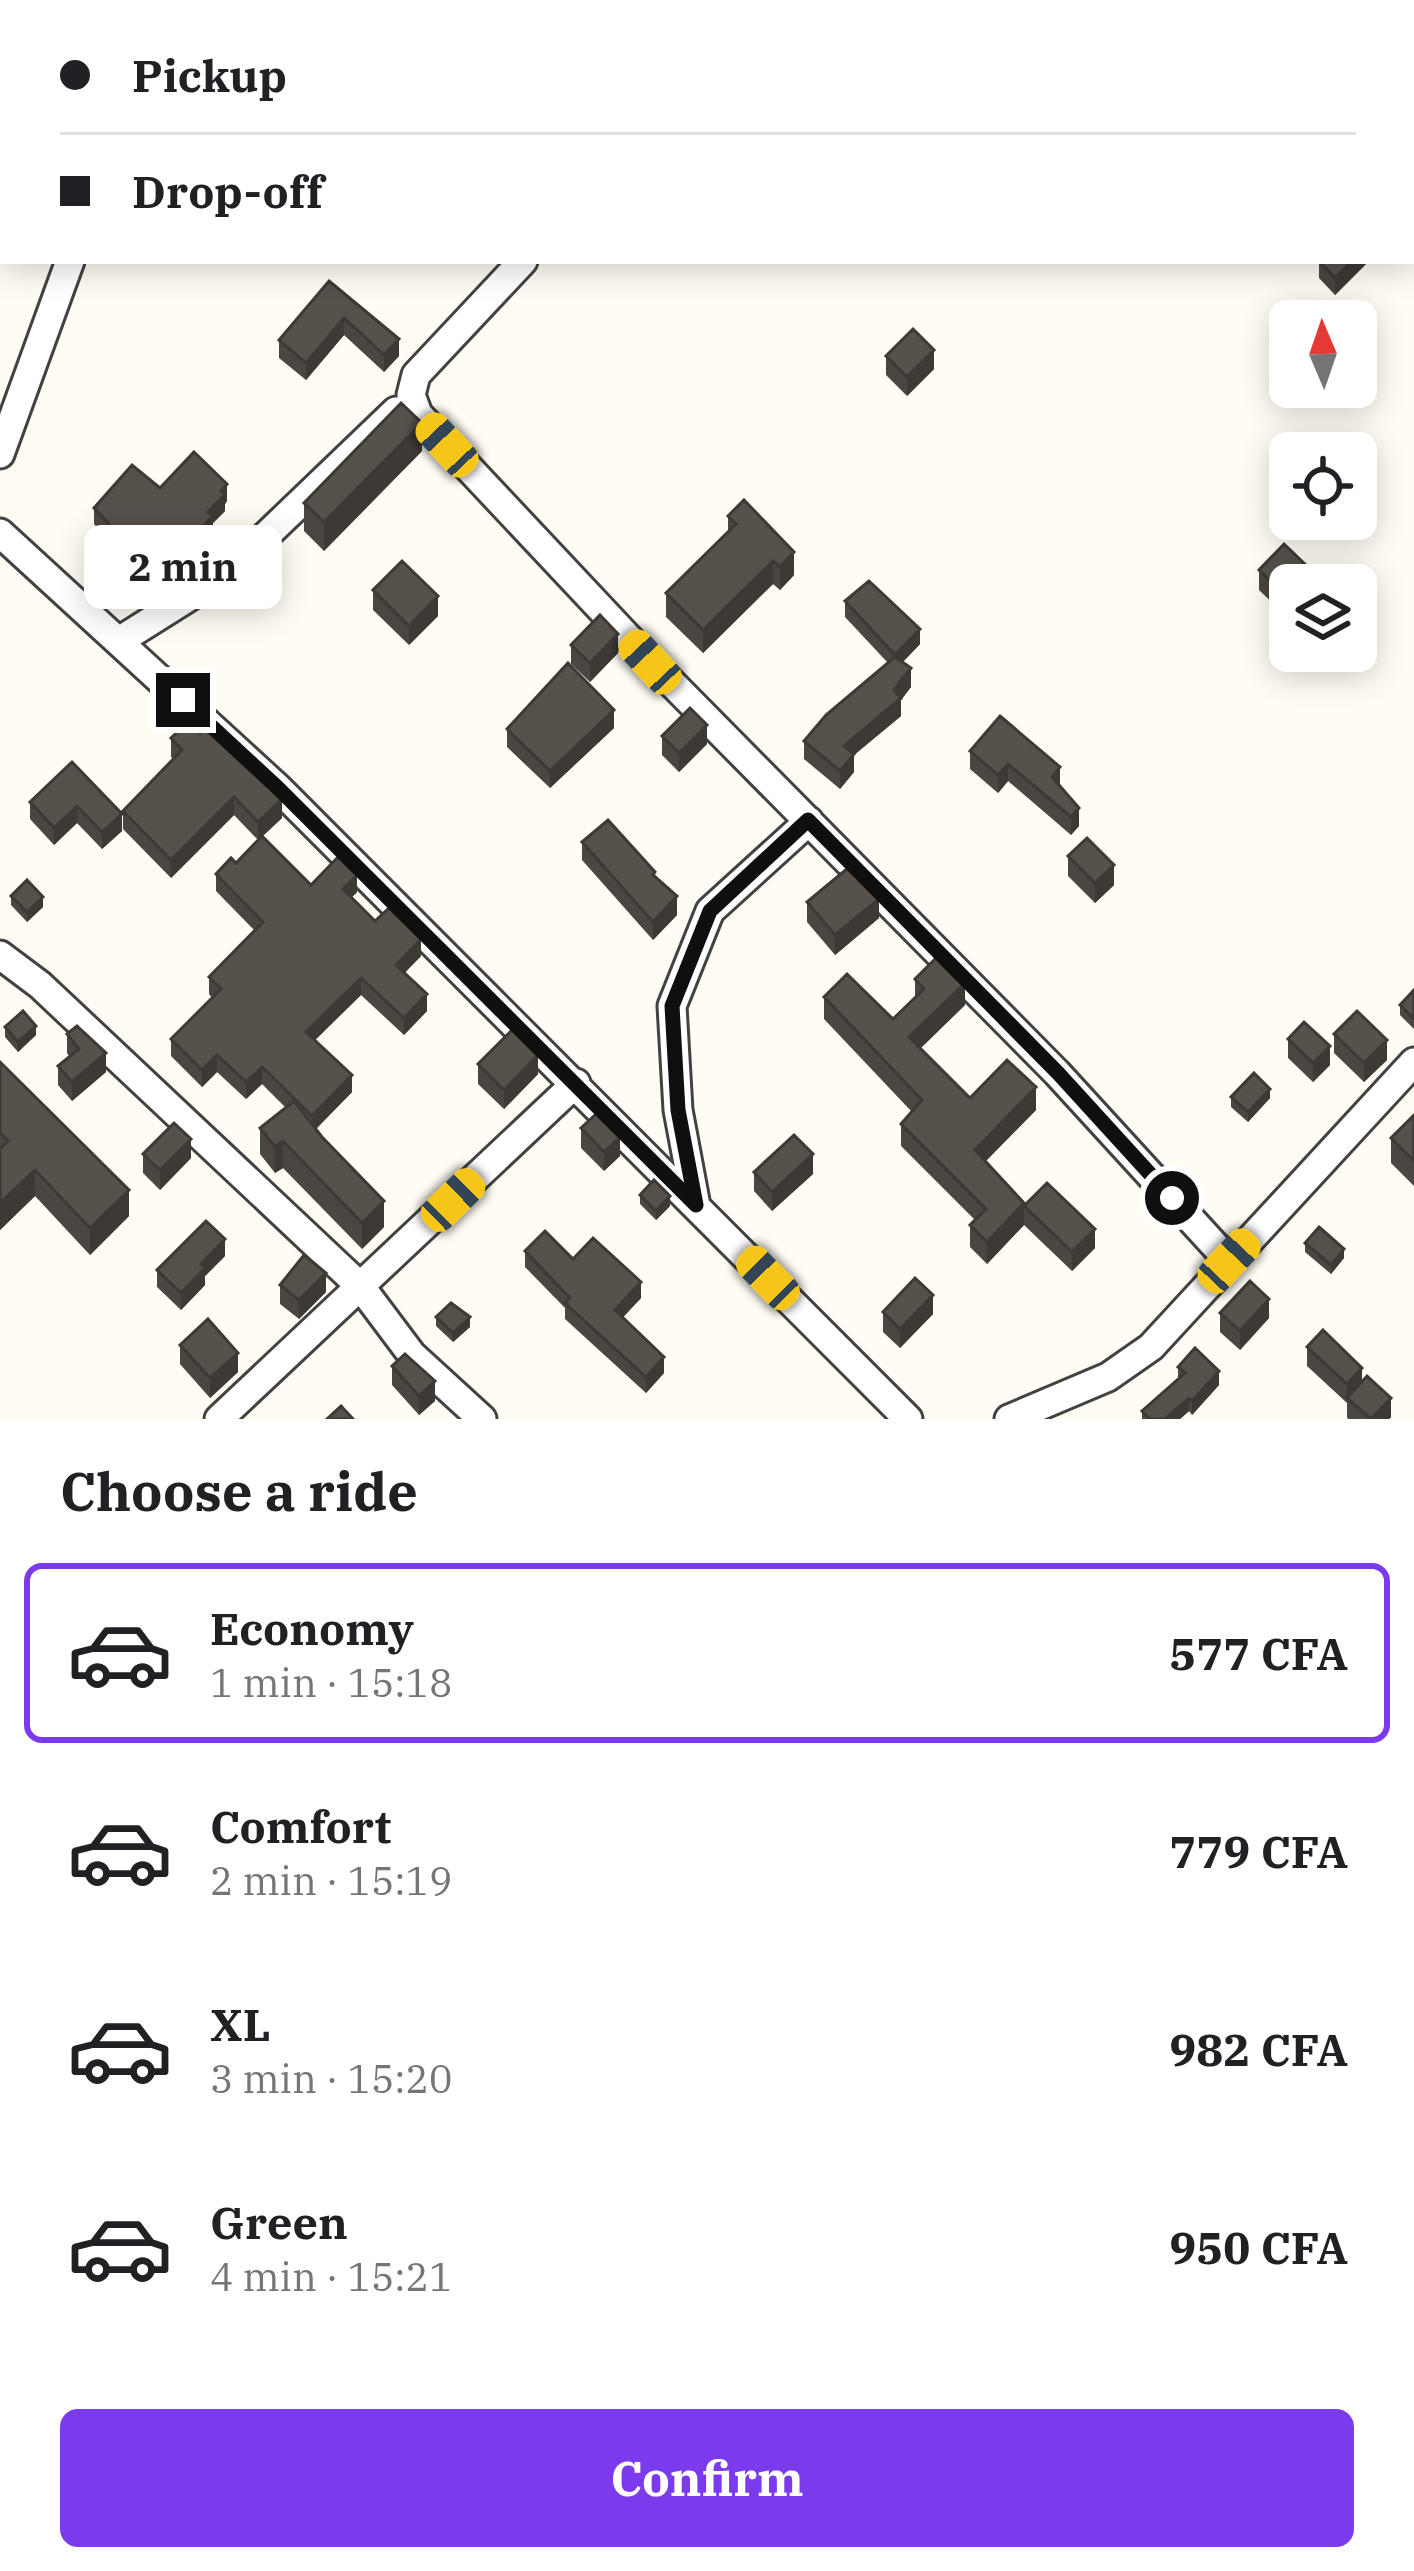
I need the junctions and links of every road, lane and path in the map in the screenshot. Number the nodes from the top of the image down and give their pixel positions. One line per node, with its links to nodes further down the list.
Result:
1 (69, 264): 4 (street)
2 (520, 264): 3 (street)
3 (411, 395): 6 (street); 7 (street)
4 (0, 454)
5 (0, 533): 6 (street)
6 (119, 641): 10 (street)
7 (808, 820): 11 (street); 12 (street)
8 (0, 955): 13 (street)
9 (1414, 1062): 12 (street)
10 (576, 1083): 11 (street); 13 (street)
11 (696, 1205): 16 (street)
12 (1229, 1261): 17 (street)
13 (361, 1287): 14 (street); 15 (street)
14 (219, 1419)
15 (482, 1419)
16 (908, 1419)
17 (1010, 1419)

